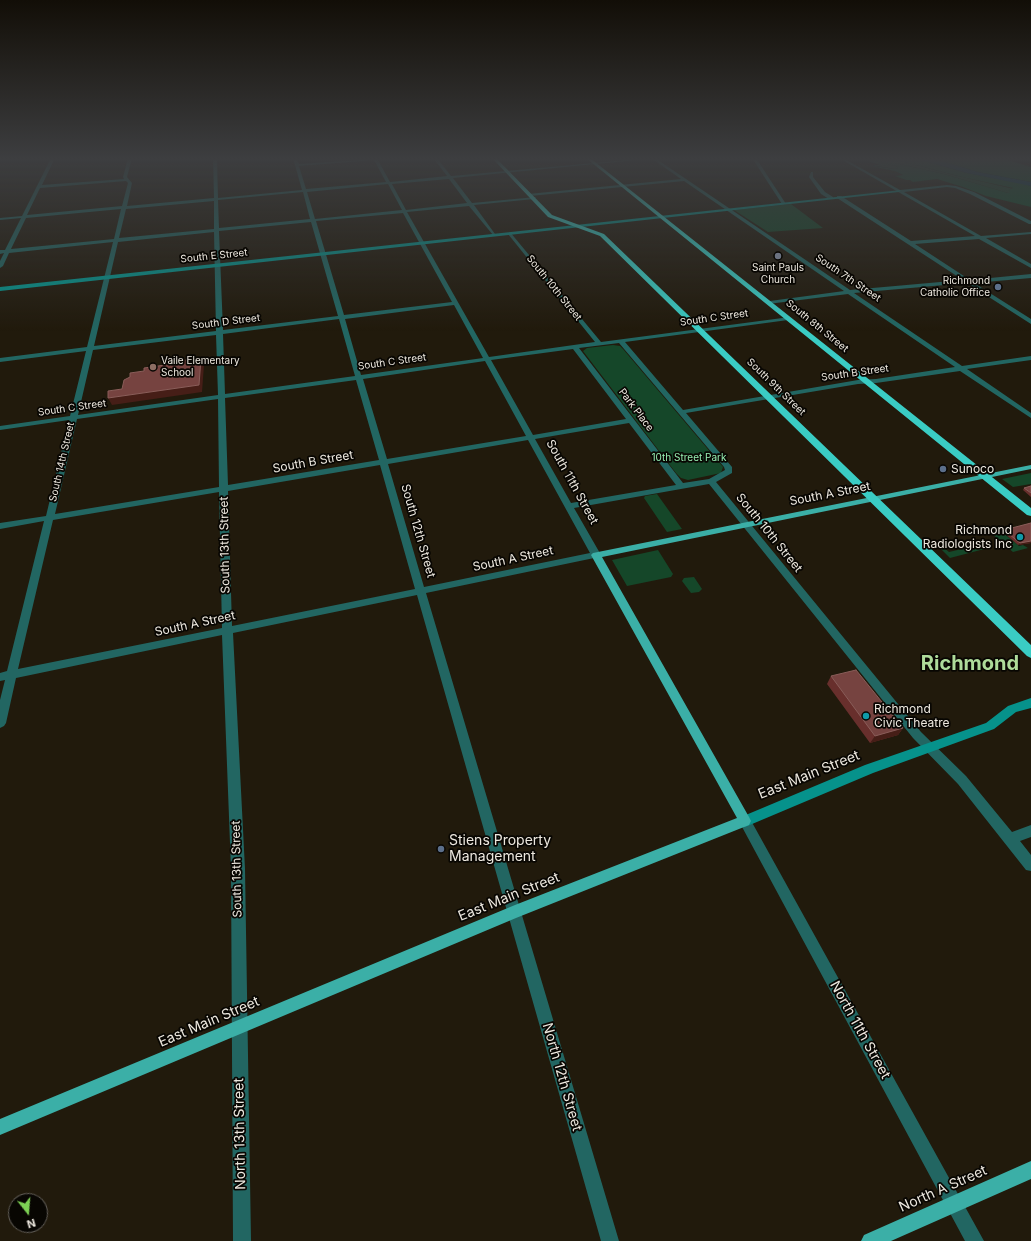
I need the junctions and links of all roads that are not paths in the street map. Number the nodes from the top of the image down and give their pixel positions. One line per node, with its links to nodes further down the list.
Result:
1 (36, 216): 14 (street)
2 (121, 216): 24 (street, South 14th Street)
3 (217, 216): 19 (street, South 13th Street)
4 (312, 216): 16 (street, South 12th Street)
5 (360, 216): 16 (street)
6 (407, 216): 25 (street, South 11th Street)
7 (479, 216): 22 (street)
8 (550, 216): 18 (highway, South 9th Street)
9 (660, 216): 18 (street, South E Street); 39 (highway, South 8th Street)
10 (738, 216): 37 (street, South 7th Street)
11 (868, 216): 26 (street)
12 (942, 216): 23 (street)
13 (1017, 216): 17 (street, South E Street)
14 (24, 217): 15 (street); 28 (street)
15 (0, 219)
16 (314, 221): 19 (street); 29 (street, South 12th Street)
17 (1031, 223)
18 (575, 225): 20 (street, South E Street); 43 (highway, South 9th Street)
19 (217, 230): 24 (street); 30 (street, South 13th Street)
20 (510, 233): 22 (street, South E Street); 46 (street, South 10th Street)
21 (1031, 233): 23 (street)
22 (493, 234): 25 (street, South E Street)
23 (981, 238): 26 (street); 32 (street)
24 (116, 241): 28 (street); 34 (street, South 14th Street)
25 (422, 242): 29 (street, South E Street); 38 (street, South 11th Street)
26 (910, 243): 35 (street)
27 (0, 252): 28 (street)
28 (7, 252): 31 (street)
29 (323, 253): 30 (street, South E Street); 40 (street, South 12th Street)
30 (218, 265): 34 (street, South E Street); 44 (street, South 13th Street)
31 (0, 266)
32 (1031, 266)
33 (1031, 276): 35 (street)
34 (108, 277): 36 (street, South E Street); 48 (street, South 14th Street)
35 (969, 281): 37 (street); 42 (street)
36 (0, 289)
37 (851, 292): 39 (street); 52 (street, South 7th Street)
38 (455, 303): 40 (street, South D Street); 50 (street, South 11th Street)
39 (770, 303): 41 (highway, South 8th Street)
40 (342, 317): 44 (street, South D Street); 53 (street, South 12th Street)
41 (788, 318): 43 (street, South C Street); 54 (highway, South 8th Street)
42 (1031, 322)
43 (700, 330): 45 (street, South C Street); 56 (highway, South 9th Street)
44 (220, 333): 48 (street, South D Street); 55 (street, South 13th Street)
45 (620, 340): 46 (street, South C Street); 57 (street)
46 (599, 343): 47 (street, South C Street)
47 (575, 347): 50 (street, South C Street); 60 (street, Park Place)
48 (90, 349): 51 (street, South D Street); 59 (street, South 14th Street)
49 (1031, 358): 52 (street, South B Street)
50 (487, 359): 53 (street, South C Street); 62 (street, South 11th Street)
51 (0, 360)
52 (963, 369): 54 (street, South B Street); 58 (street, South 7th Street)
53 (359, 377): 55 (street, South C Street); 63 (street, South 12th Street)
54 (868, 382): 56 (street, South B Street); 65 (highway, South 8th Street)
55 (222, 397): 59 (street, South C Street); 68 (street, South 13th Street)
56 (770, 398): 57 (street, South B Street); 69 (highway, South 9th Street)
57 (682, 412): 66 (street)
58 (1031, 416)
59 (73, 418): 61 (street, South C Street); 72 (street, South 14th Street)
60 (630, 421): 62 (street, South B Street); 67 (street, Park Place)
61 (0, 428)
62 (530, 437): 63 (street, South B Street); 70 (street, South 11th Street)
63 (384, 462): 68 (street, South B Street); 76 (street, South 12th Street)
64 (1031, 466): 65 (main road, South A Street)
65 (984, 475): 69 (main road, South A Street); 71 (highway, South 8th Street)
66 (711, 481): 67 (street); 73 (street, South 10th Street)
67 (681, 486): 70 (street)
68 (224, 489): 72 (street, South B Street); 77 (street, South 13th Street)
69 (874, 498): 73 (main road, South A Street); 78 (highway, South 9th Street)
70 (569, 506): 75 (street, South 11th Street)
71 (1031, 513)
72 (49, 518): 74 (street, South B Street); 79 (street, South 14th Street)
73 (745, 524): 75 (main road, South A Street); 83 (street, South 10th Street)
74 (0, 526)
75 (596, 555): 76 (street, South A Street); 84 (main road, South 11th Street)
76 (422, 591): 77 (street, South A Street); 88 (street, South 12th Street)
77 (228, 630): 79 (street, South A Street); 89 (street, South 13th Street)
78 (1031, 653)
79 (11, 675): 80 (street, South A Street); 82 (street, South 14th Street)
80 (0, 677)
81 (1031, 704): 83 (street, East Main Street)
82 (0, 723)
83 (931, 747): 84 (street, East Main Street); 86 (street, South 10th Street)
84 (744, 821): 88 (main road, East Main Street); 92 (street, North 11th Street)
85 (1031, 831): 86 (street)
86 (1010, 840): 87 (street, South 10th Street)
87 (1031, 865)
88 (515, 912): 89 (main road, East Main Street); 94 (street, North 12th Street)
89 (239, 1028): 90 (main road, East Main Street); 93 (street, North 13th Street)
90 (0, 1127)
91 (1031, 1170): 92 (main road, North A Street)
92 (955, 1204): 95 (main road, North A Street); 96 (street, North 11th Street)
93 (242, 1241)
94 (610, 1241)
95 (870, 1241)
96 (975, 1241)

